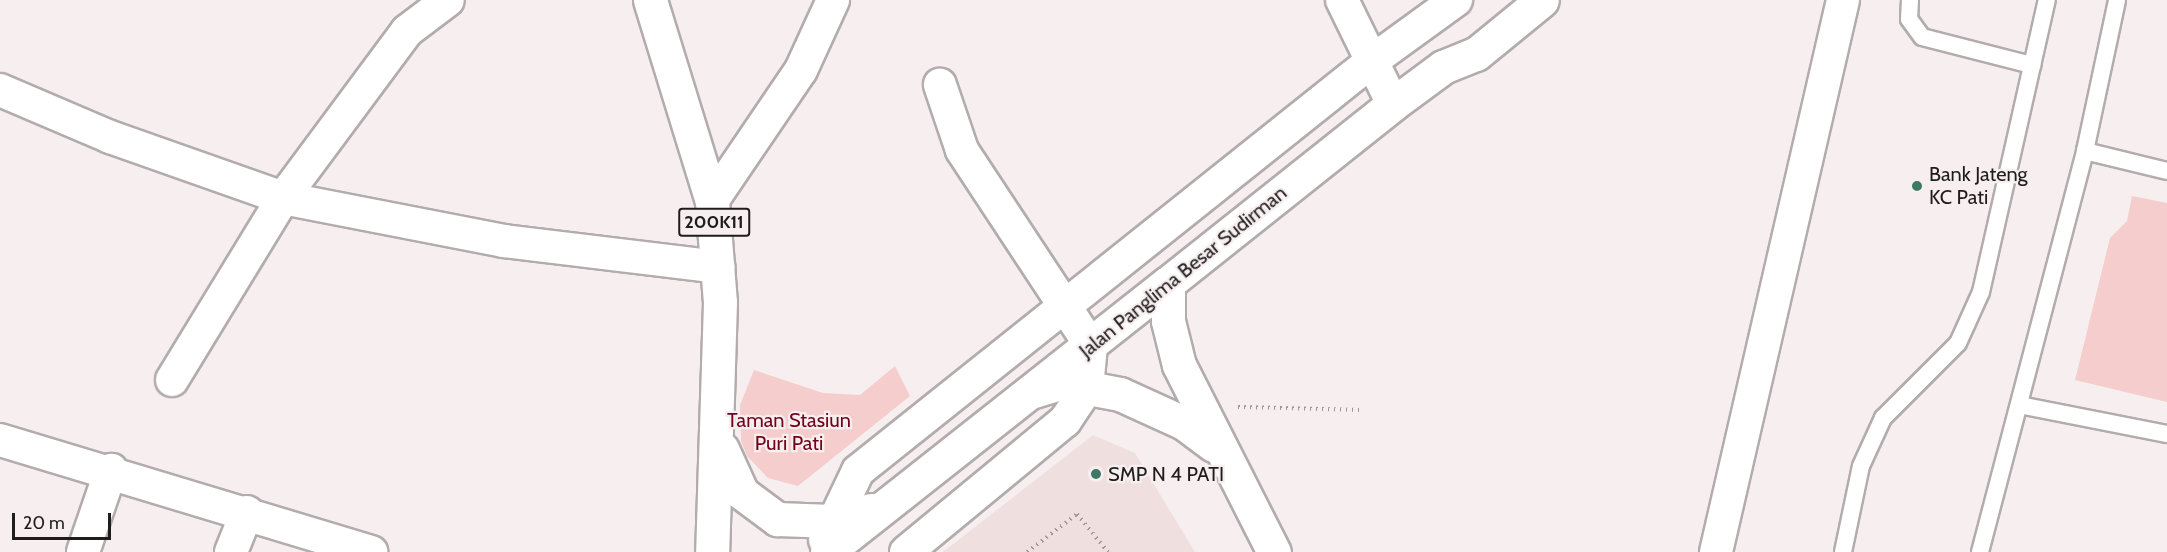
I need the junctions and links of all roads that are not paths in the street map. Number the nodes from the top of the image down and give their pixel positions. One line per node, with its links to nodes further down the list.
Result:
1 (447, 0): 20 (street)
2 (650, 0): 21 (main road, 200K11)
3 (833, 0): 21 (street)
4 (1342, 0): 12 (street)
5 (1456, 0): 12 (street)
6 (1510, 0): 14 (main road)
7 (1542, 0): 14 (main road, Jalan Panglima Besar Sudirman)
8 (1843, 0): 46 (street)
9 (1910, 0): 13 (lane)
10 (2047, 0): 13 (lane)
11 (2117, 0): 18 (lane)
12 (1372, 60): 17 (street); 24 (street)
13 (2032, 65): 47 (lane)
14 (1443, 67): 17 (main road, Jalan Panglima Besar Sudirman)
15 (940, 85): 24 (street)
16 (0, 90): 20 (street)
17 (1393, 104): 23 (main road, Jalan Panglima Besar Sudirman)
18 (2085, 151): 19 (lane); 29 (lane)
19 (2167, 171)
20 (283, 198): 22 (street); 26 (street)
21 (712, 201): 22 (main road, 200K11)
22 (718, 267): 32 (main road, 200K11)
23 (1168, 283): 25 (main road, Jalan Panglima Besar Sudirman); 33 (main road)
24 (1065, 308): 25 (street); 37 (street)
25 (1091, 346): 27 (street); 28 (main road, Jalan Panglima Besar Sudirman)
26 (172, 380)
27 (1087, 388): 28 (main road); 33 (main road); 44 (street)
28 (1032, 391): 37 (main road, Jalan Panglima Besar Sudirman)
29 (2019, 405): 30 (lane); 48 (lane)
30 (2167, 434)
31 (0, 440): 34 (street)
32 (717, 443): 35 (main road); 37 (main road)
33 (1220, 449): 45 (main road)
34 (111, 470): 36 (street); 38 (street)
35 (718, 499): 41 (main road); 42 (main road)
36 (247, 512): 39 (street); 40 (street)
37 (830, 536): 43 (street)
38 (83, 552)
39 (231, 552)
40 (371, 552)
41 (701, 552)
42 (712, 552)
43 (820, 552)
44 (906, 552)
45 (1274, 552)
46 (1716, 552)
47 (1843, 552)
48 (1980, 552)

